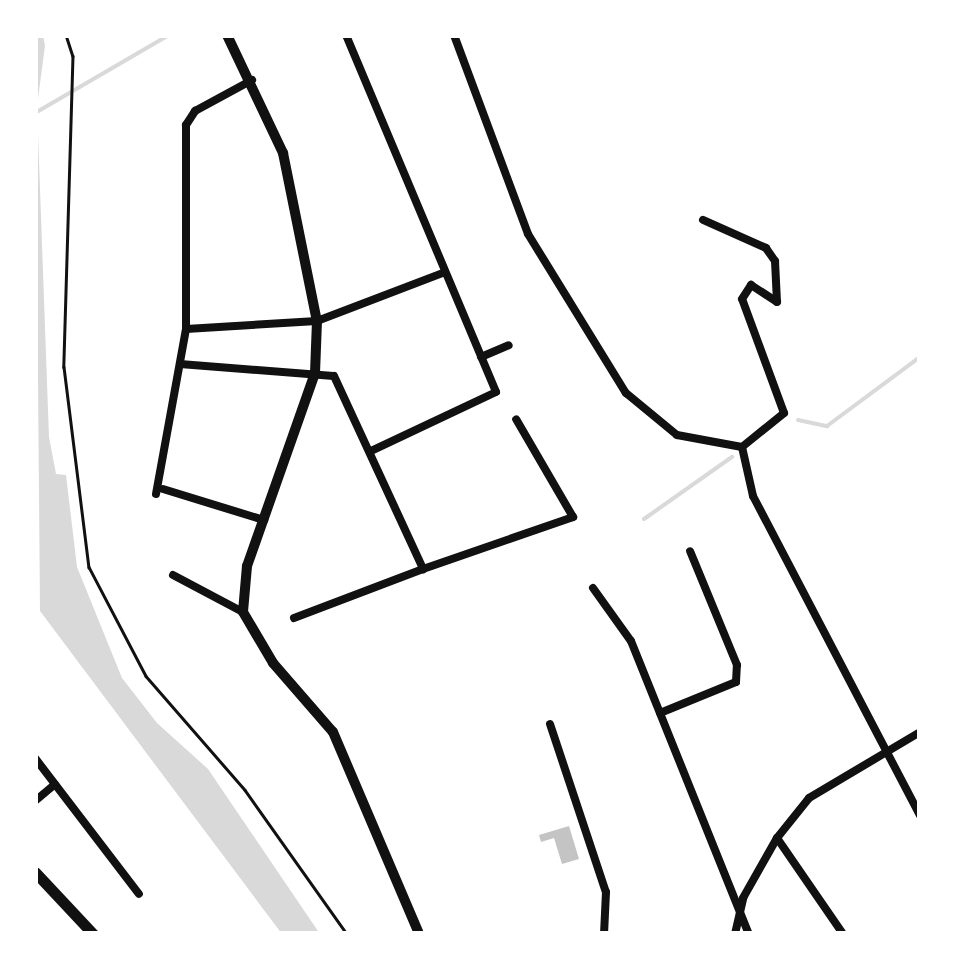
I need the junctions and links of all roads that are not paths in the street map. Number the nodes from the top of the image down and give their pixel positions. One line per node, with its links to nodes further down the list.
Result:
1 (228, 35): 4 (main road)
2 (346, 35): 6 (street)
3 (454, 35): 14 (street)
4 (252, 80): 7 (main road); 8 (street)
5 (704, 220): 14 (street)
6 (445, 272): 7 (street); 10 (street)
7 (317, 321): 8 (street); 12 (main road)
8 (186, 330): 11 (street)
9 (509, 345): 10 (street)
10 (481, 357): 15 (street)
11 (180, 364): 12 (street); 16 (street)
12 (315, 373): 15 (street); 16 (main road)
13 (516, 419): 18 (street)
14 (742, 447): 26 (street)
15 (371, 451): 18 (street)
16 (265, 520): 21 (main road)
17 (690, 550): 23 (street)
18 (423, 569): 22 (street)
19 (173, 575): 21 (street)
20 (592, 588): 23 (street)
21 (243, 612): 36 (main road)
22 (294, 618)
23 (660, 713): 34 (street)
24 (550, 724): 37 (street)
25 (920, 732): 26 (street)
26 (884, 755): 30 (street); 31 (street)
27 (35, 758): 28 (street)
28 (56, 784): 29 (street); 33 (street)
29 (35, 801)
30 (920, 816)
31 (777, 838): 34 (street); 40 (street)
32 (35, 872): 35 (main road)
33 (139, 894)
34 (740, 916): 38 (street); 39 (street)
35 (93, 934)
36 (419, 934)
37 (604, 934)
38 (735, 934)
39 (749, 934)
40 (842, 934)

